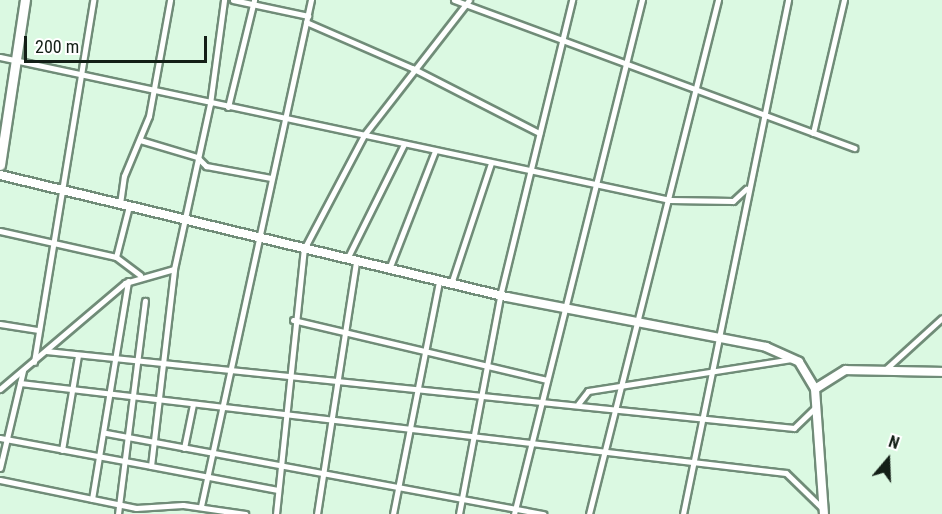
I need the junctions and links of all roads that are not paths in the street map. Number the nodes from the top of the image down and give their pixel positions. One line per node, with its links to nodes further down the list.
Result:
1 (25, 0): 18 (highway)
2 (93, 0): 21 (street)
3 (170, 0): 22 (street)
4 (224, 0): 24 (street)
5 (233, 0): 13 (street)
6 (312, 0): 15 (street)
7 (454, 0): 14 (street)
8 (572, 0): 16 (street)
9 (642, 0): 19 (street)
10 (718, 0): 23 (street)
11 (788, 0): 26 (street)
12 (844, 0): 29 (street)
13 (253, 2): 15 (street); 25 (street)
14 (467, 3): 16 (street); 20 (street)
15 (307, 19): 20 (street); 27 (street)
16 (562, 42): 19 (street); 28 (street)
17 (0, 57): 18 (street)
18 (16, 61): 21 (street); 37 (highway)
19 (624, 65): 23 (street); 41 (street)
20 (412, 68): 28 (street); 30 (street)
21 (81, 74): 22 (street); 43 (street)
22 (153, 91): 24 (street); 31 (street)
23 (694, 92): 26 (street); 44 (street)
24 (210, 104): 25 (street); 35 (street)
25 (228, 107): 27 (street)
26 (762, 116): 29 (street); 42 (street)
27 (285, 118): 30 (street); 40 (street)
28 (539, 133): 38 (street)
29 (813, 133): 33 (street)
30 (364, 135): 32 (street); 51 (street)
31 (140, 140): 35 (street); 45 (street)
32 (405, 144): 34 (street); 53 (street)
33 (854, 148)
34 (435, 151): 36 (street); 56 (street)
35 (198, 160): 40 (street); 47 (street)
36 (492, 163): 38 (street); 60 (street)
37 (0, 165)
38 (528, 171): 41 (street); 61 (street)
39 (0, 175): 43 (street)
40 (271, 177): 49 (street)
41 (596, 185): 44 (street); 63 (street)
42 (746, 189): 44 (street); 70 (street)
43 (62, 190): 45 (street); 50 (street)
44 (670, 200): 66 (street)
45 (120, 204): 46 (street)
46 (129, 206): 47 (street); 52 (street)
47 (186, 220): 49 (street); 55 (street)
48 (0, 231): 50 (street)
49 (257, 237): 51 (street); 81 (street)
50 (53, 245): 52 (street); 68 (street)
51 (304, 249): 53 (street); 65 (street)
52 (116, 257): 57 (street)
53 (347, 259): 54 (street)
54 (356, 262): 56 (street); 69 (street)
55 (174, 269): 57 (street); 78 (street)
56 (389, 269): 59 (street)
57 (140, 275): 58 (street)
58 (128, 281): 72 (street); 74 (street)
59 (439, 281): 60 (street); 71 (street)
60 (451, 284): 61 (street)
61 (500, 296): 63 (street); 79 (street)
62 (145, 301): 76 (street)
63 (565, 309): 66 (street); 86 (street)
64 (942, 318): 80 (street)
65 (293, 320): 69 (street); 85 (street)
66 (636, 323): 70 (street); 89 (street)
67 (0, 324): 68 (street)
68 (39, 330): 77 (street)
69 (344, 334): 71 (street); 87 (street)
70 (717, 339): 75 (street); 83 (street)
71 (429, 350): 79 (street); 90 (street)
72 (46, 351): 73 (street); 77 (street)
73 (78, 354): 74 (street); 91 (street)
74 (117, 359): 76 (street); 95 (street)
75 (793, 359): 83 (street); 92 (street)
76 (137, 361): 78 (street); 96 (street)
77 (34, 362): 82 (street)
78 (163, 364): 81 (street); 97 (street)
79 (486, 365): 86 (street); 94 (street)
80 (887, 368): 84 (street); 92 (street)
81 (231, 370): 85 (street); 102 (street)
82 (23, 371): 88 (street); 93 (street)
83 (710, 371): 89 (street); 105 (street)
84 (942, 372)
85 (288, 375): 87 (street); 104 (street)
86 (547, 380): 98 (street)
87 (338, 381): 90 (street); 106 (street)
88 (20, 383): 91 (street); 111 (street)
89 (622, 387): 100 (street); 103 (street)
90 (421, 388): 94 (street); 107 (street)
91 (69, 389): 95 (street); 115 (street)
92 (815, 389): 101 (street)
93 (0, 390)
94 (480, 393): 98 (street); 109 (street)
95 (112, 394): 96 (street); 108 (street)
96 (132, 397): 97 (street); 110 (street)
97 (160, 400): 99 (street); 112 (street)
98 (542, 400): 100 (street); 113 (street)
99 (193, 404): 102 (street); 114 (street)
100 (578, 404): 103 (street)
101 (816, 406): 105 (street); 136 (street)
102 (224, 408): 104 (street); 117 (street)
103 (618, 408): 105 (street); 116 (street)
104 (285, 415): 106 (street); 122 (street)
105 (699, 417): 120 (street)
106 (333, 420): 107 (street); 124 (street)
107 (413, 426): 109 (street); 127 (street)
108 (106, 433): 110 (street); 118 (street)
109 (474, 434): 113 (street); 130 (street)
110 (127, 437): 112 (street); 119 (street)
111 (3, 439): 115 (street); 123 (street)
112 (155, 442): 114 (street); 121 (street)
113 (534, 442): 116 (street); 135 (street)
114 (184, 448): 117 (street)
115 (62, 450): 118 (street)
116 (604, 450): 120 (street); 145 (street)
117 (215, 454): 122 (street); 125 (street)
118 (102, 457): 119 (street); 129 (street)
119 (124, 461): 121 (street); 131 (street)
120 (692, 461): 136 (street); 146 (street)
121 (151, 466): 125 (street)
122 (281, 466): 124 (street); 128 (street)
123 (0, 468)
124 (323, 474): 127 (street); 141 (street)
125 (209, 477): 128 (street); 132 (street)
126 (0, 480): 129 (street)
127 (400, 488): 130 (street); 142 (street)
128 (278, 490): 140 (street)
129 (92, 499): 131 (street)
130 (462, 499): 135 (street); 143 (street)
131 (119, 505): 133 (street); 137 (street)
132 (201, 506): 133 (street); 134 (street)
133 (164, 508): 138 (street)
134 (219, 512): 139 (street)
135 (515, 512): 144 (street)
136 (824, 512)
137 (118, 514)
138 (156, 514)
139 (245, 514)
140 (276, 514)
141 (317, 514)
142 (393, 514)
143 (459, 514)
144 (544, 514)
145 (589, 514)
146 (683, 514)

